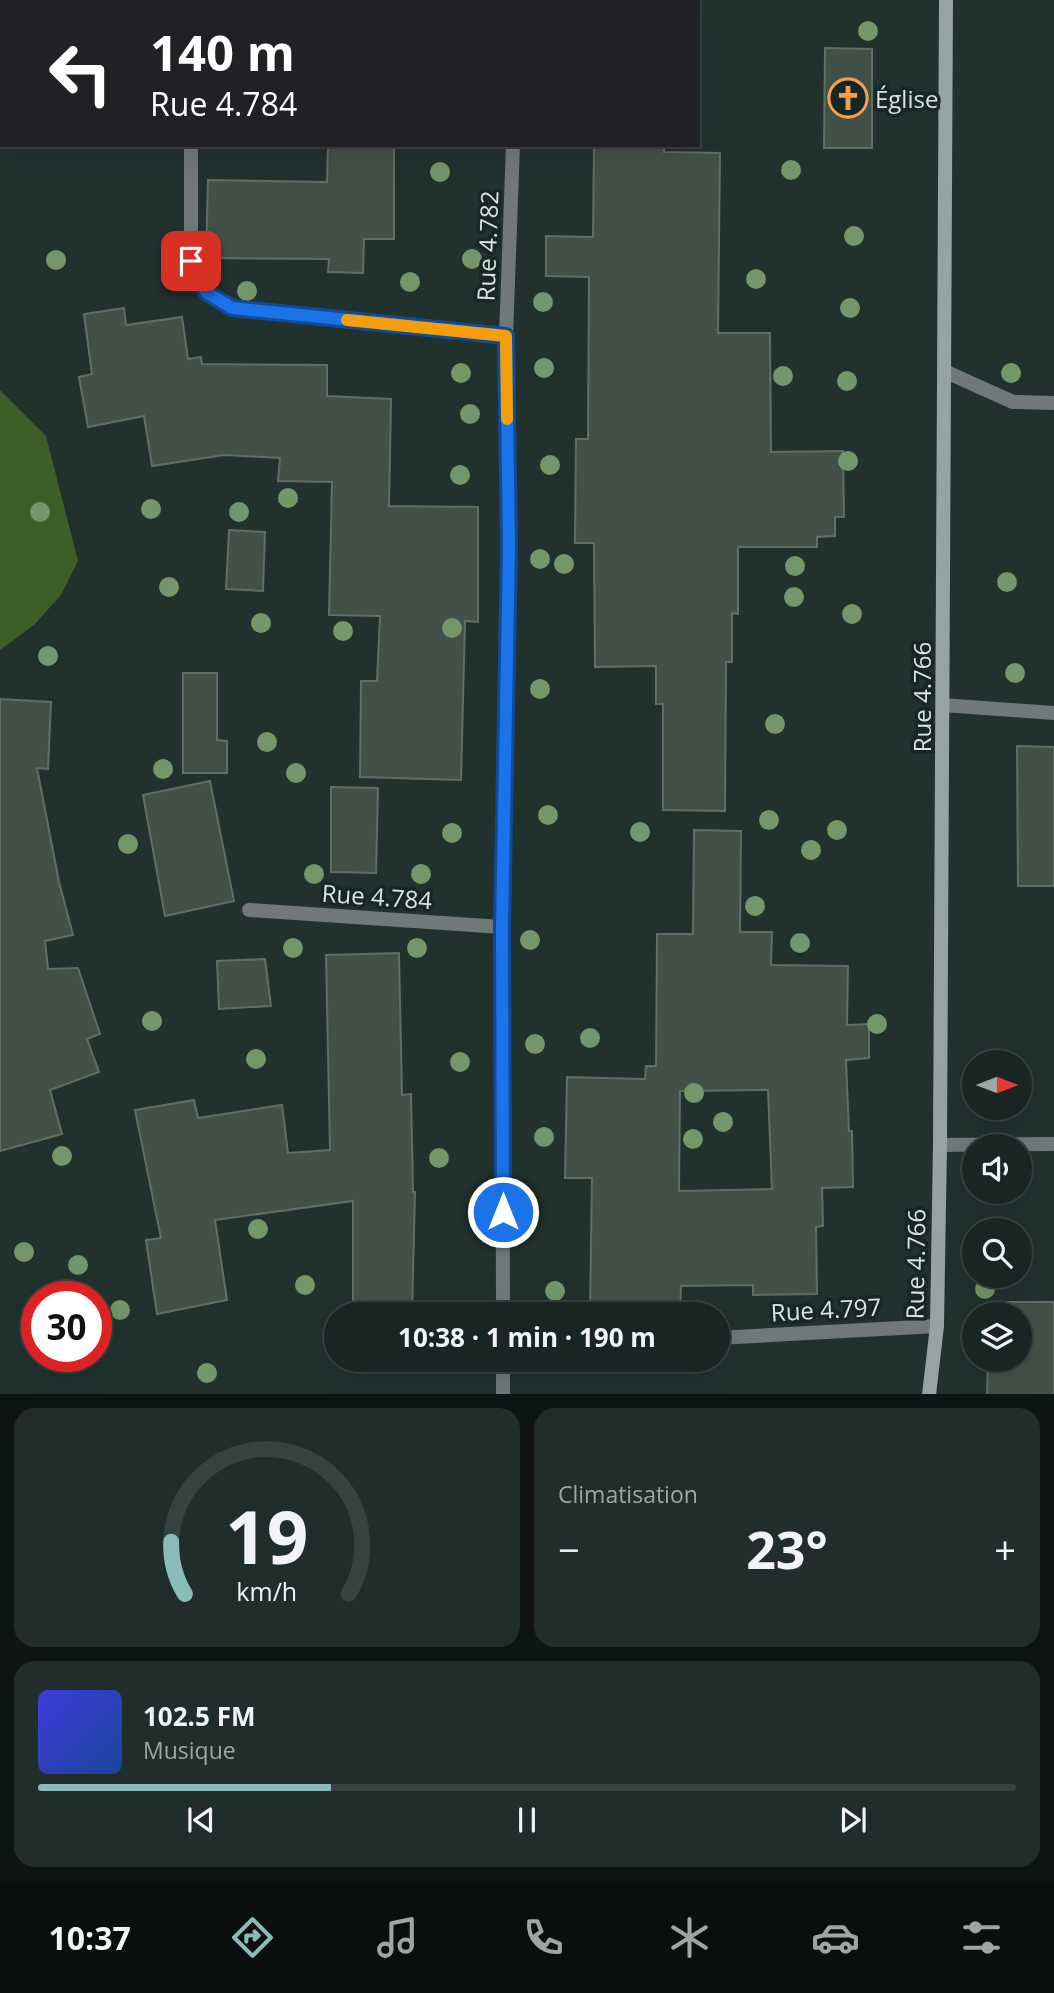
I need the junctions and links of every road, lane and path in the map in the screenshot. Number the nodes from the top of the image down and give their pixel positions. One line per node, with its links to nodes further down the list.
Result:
1 (946, 0): 5 (street, Rue 4.766)
2 (191, 147): 4 (street)
3 (513, 147): 4 (street, Rue 4.782)
4 (506, 336): 10 (street, Rue 4.782)
5 (944, 371): 6 (street); 7 (street, Rue 4.766)
6 (1054, 404)
7 (943, 705): 8 (street); 12 (street, Rue 4.766)
8 (1054, 713)
9 (248, 910): 10 (street, Rue 4.784)
10 (502, 927): 13 (street, Rue 4.782)
11 (1054, 1144): 12 (street)
12 (940, 1145): 14 (street, Rue 4.766)
13 (503, 1302)
14 (937, 1326): 15 (street, Rue 4.797); 18 (street, Rue 4.766)
15 (730, 1337)
16 (503, 1372): 17 (street)
17 (503, 1394)
18 (929, 1394)

